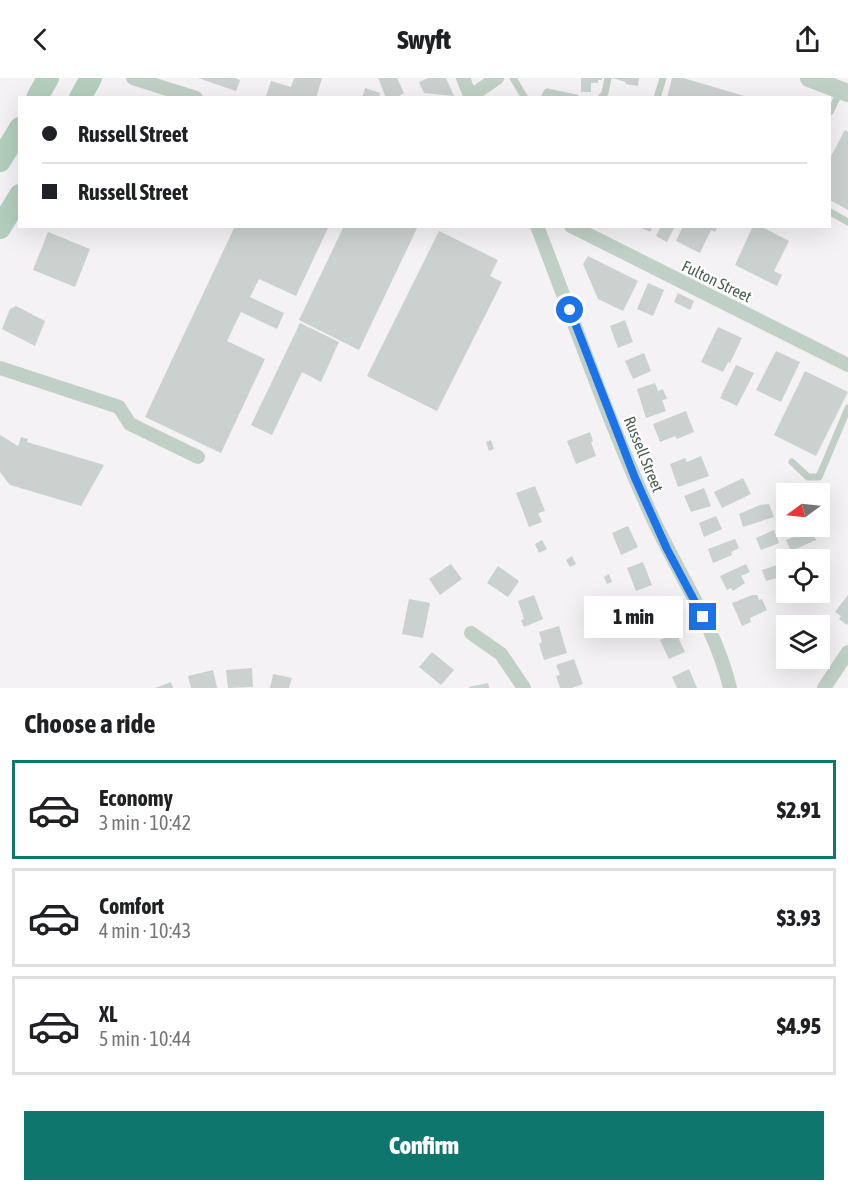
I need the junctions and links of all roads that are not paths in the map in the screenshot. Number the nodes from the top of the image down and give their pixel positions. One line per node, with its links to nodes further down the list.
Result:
1 (48, 78): 11 (main road)
2 (91, 78): 12 (main road)
3 (133, 78): 13 (street)
4 (463, 78): 14 (street)
5 (497, 78): 15 (street)
6 (513, 78): 16 (lane)
7 (608, 78): 17 (lane)
8 (663, 78): 18 (lane)
9 (809, 78): 10 (street)
10 (844, 91): 19 (lane)
11 (38, 96)
12 (81, 96)
13 (190, 96)
14 (471, 96)
15 (472, 96)
16 (524, 96)
17 (603, 96)
18 (658, 96)
19 (831, 110)
20 (18, 131): 21 (main road)
21 (0, 161)
22 (18, 198): 25 (main road)
23 (831, 213): 24 (lane)
24 (848, 222)
25 (0, 228)
26 (538, 228): 35 (street, Russell Street)
27 (575, 228): 28 (street, Fulton Street)
28 (848, 364)
29 (0, 368): 31 (street)
30 (848, 408): 32 (lane)
31 (198, 457)
32 (792, 462)
33 (471, 633): 36 (street)
34 (848, 652): 37 (street)
35 (732, 686)
36 (524, 688)
37 (824, 688)

